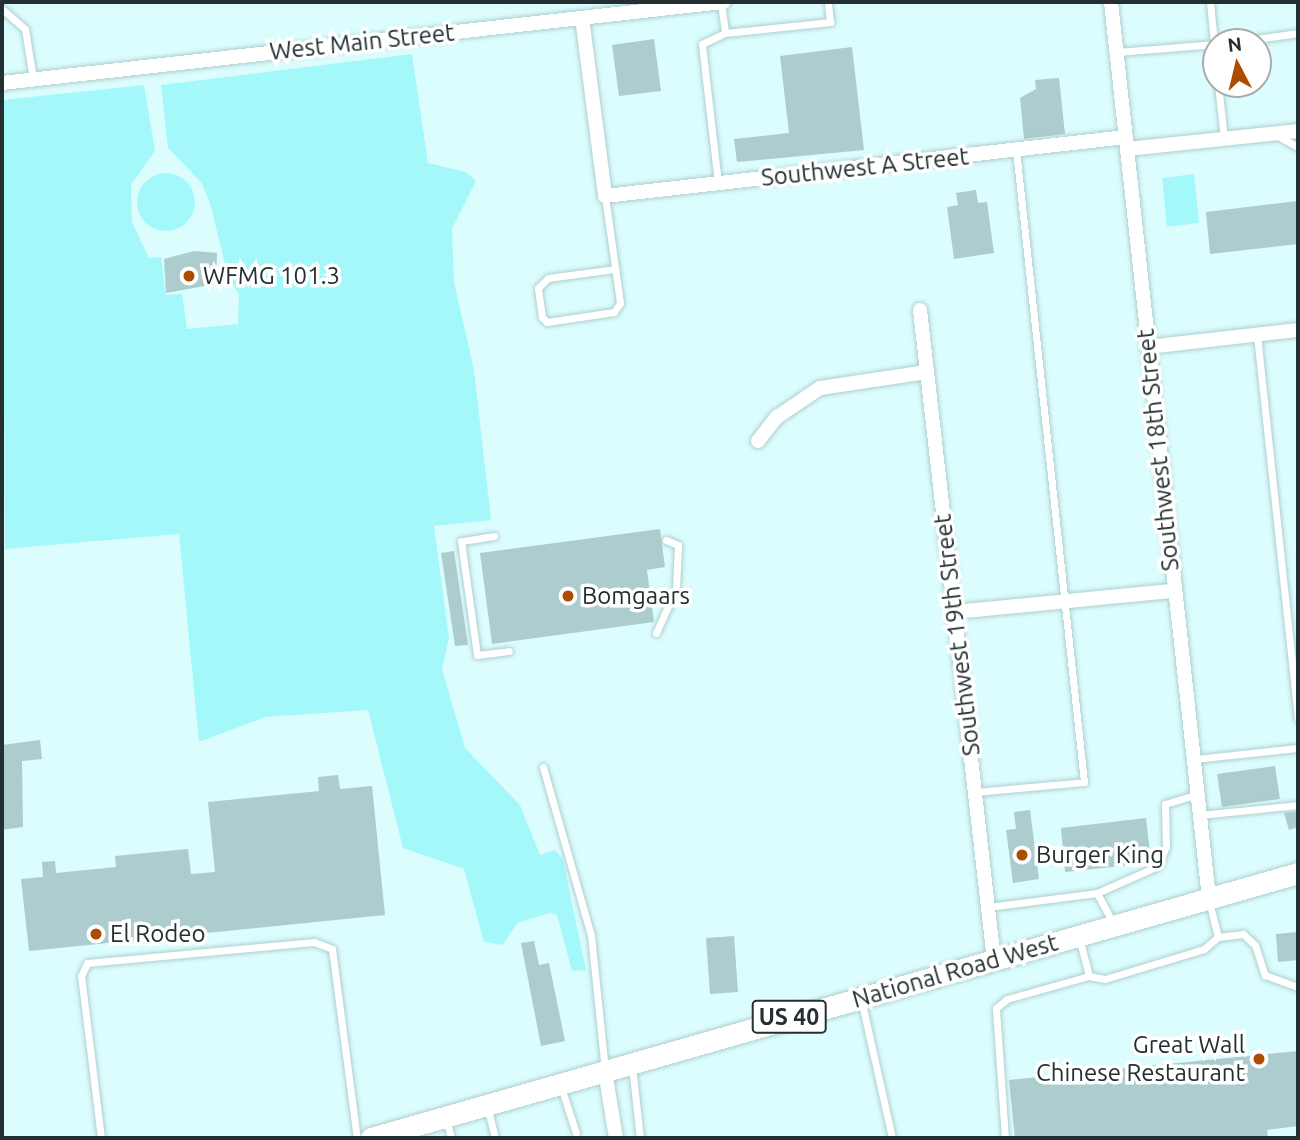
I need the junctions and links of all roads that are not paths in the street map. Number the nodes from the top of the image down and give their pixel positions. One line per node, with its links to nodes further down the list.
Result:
1 (719, 2): 6 (street, West Main Street); 8 (lane)
2 (828, 2): 8 (lane)
3 (1111, 2): 12 (street, Southwest 18th Street)
4 (1210, 2): 7 (lane)
5 (2, 9): 13 (lane)
6 (582, 18): 13 (street, West Main Street); 23 (street)
7 (1213, 28)
8 (725, 33): 22 (lane)
9 (1298, 33): 10 (lane)
10 (1272, 37)
11 (1202, 45): 12 (lane)
12 (1116, 52): 19 (street, Southwest 18th Street)
13 (33, 80): 14 (street, West Main Street)
14 (2, 83)
15 (1220, 98): 18 (lane)
16 (1298, 131): 17 (street, Southwest A Street)
17 (1275, 133): 18 (street, Southwest A Street); 20 (lane)
18 (1224, 139): 19 (street, Southwest A Street)
19 (1126, 143): 21 (street, Southwest A Street); 28 (street, Southwest 18th Street)
20 (1298, 147)
21 (1016, 149): 22 (street, Southwest A Street); 34 (lane)
22 (718, 183): 23 (street, Southwest A Street)
23 (604, 196): 24 (lane)
24 (615, 269): 24 (lane)
25 (920, 310): 29 (street, Southwest 19th Street)
26 (1298, 330): 27 (street)
27 (1257, 335): 28 (street); 38 (lane)
28 (1148, 347): 33 (street, Southwest 18th Street)
29 (927, 372): 30 (street); 35 (street, Southwest 19th Street)
30 (758, 441)
31 (494, 536): 37 (lane)
32 (666, 540): 36 (lane)
33 (1172, 591): 34 (street); 40 (street, Southwest 18th Street)
34 (1065, 601): 35 (street); 42 (lane)
35 (954, 612): 42 (street, Southwest 19th Street)
36 (656, 633)
37 (509, 651)
38 (1298, 719)
39 (1298, 748): 40 (lane)
40 (1195, 759): 43 (street, Southwest 18th Street)
41 (543, 767): 58 (lane)
42 (975, 792): 49 (street, Southwest 19th Street)
43 (1198, 794): 45 (street, Southwest 18th Street); 47 (lane)
44 (1298, 805): 45 (lane)
45 (1200, 814): 48 (street, Southwest 18th Street)
46 (1298, 873): 48 (main road, National Road West / US 40)
47 (1097, 893): 49 (lane); 50 (lane)
48 (1209, 898): 50 (main road, National Road West / US 40); 52 (lane)
49 (988, 907): 53 (street, Southwest 19th Street)
50 (1115, 926): 51 (main road, National Road West / US 40)
51 (1079, 936): 53 (main road, National Road West / US 40); 54 (lane)
52 (1218, 937): 54 (lane); 55 (lane)
53 (994, 960): 56 (main road, National Road West / US 40)
54 (1089, 976): 71 (lane)
55 (1298, 987)
56 (860, 997): 57 (main road, National Road West / US 40); 70 (lane)
57 (632, 1063): 58 (main road, National Road West / US 40); 69 (lane)
58 (605, 1072): 59 (main road, National Road West / US 40); 68 (street)
59 (560, 1084): 60 (main road, National Road West / US 40); 62 (lane)
60 (487, 1105): 61 (main road, National Road West / US 40); 67 (lane)
61 (445, 1117): 63 (main road, National Road West / US 40); 66 (lane)
62 (576, 1133)
63 (380, 1137)
64 (101, 1138): 65 (lane)
65 (357, 1138)
66 (451, 1138)
67 (495, 1138)
68 (616, 1138)
69 (640, 1138)
70 (892, 1138)
71 (1005, 1138)

